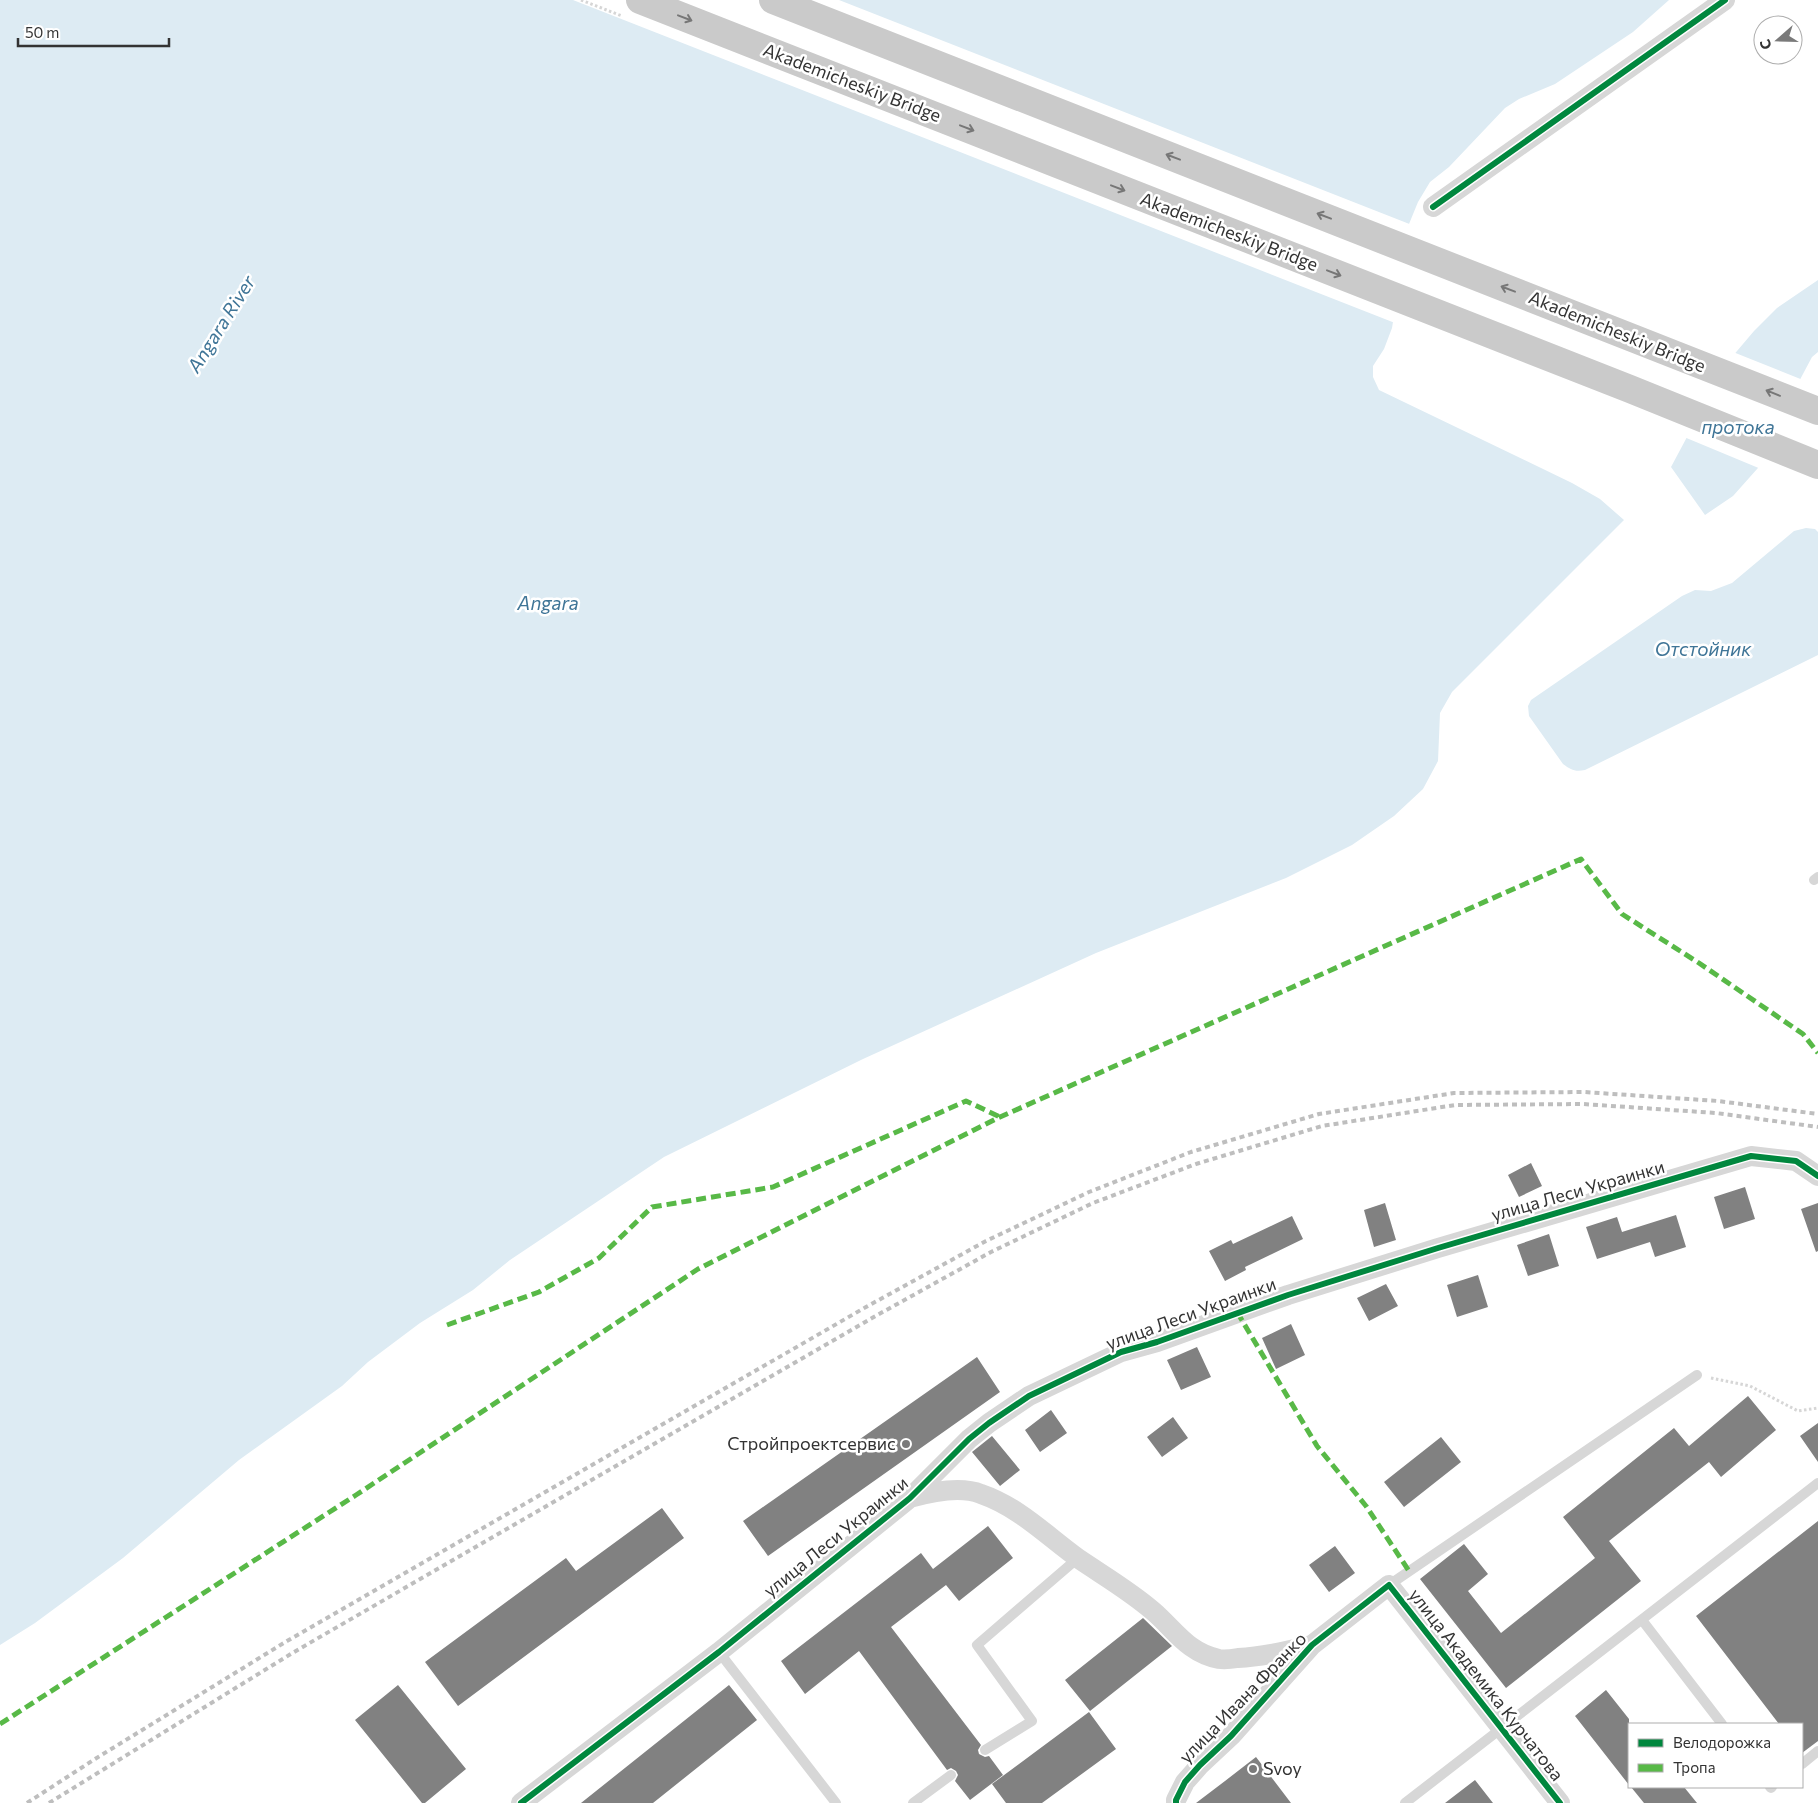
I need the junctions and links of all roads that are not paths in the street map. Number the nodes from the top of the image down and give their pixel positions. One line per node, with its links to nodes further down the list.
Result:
1 (640, 0): 6 (main road, Akademicheskiy Bridge, one-way to 6)
2 (773, 0): 5 (main road, Akademicheskiy Bridge, one-way to 2)
3 (1725, 0): 4 (street)
4 (1433, 207)
5 (1818, 411)
6 (1818, 465)
7 (1818, 1176): 10 (street, улица Леси Украинки)
8 (1697, 1375): 12 (lane)
9 (1818, 1483): 13 (lane)
10 (910, 1498): 11 (street); 15 (street, улица Леси Украинки)
11 (1078, 1558): 14 (street); 18 (lane)
12 (1390, 1585): 14 (street, улица Ивана Франко); 17 (street, улица Академика Курчатова)
13 (1642, 1620): 16 (lane); 17 (lane)
14 (1312, 1645): 25 (street, улица Ивана Франко)
15 (719, 1652): 22 (street, улица Леси Украинки); 23 (lane)
16 (1721, 1723)
17 (1502, 1729): 26 (lane); 27 (street, улица Академика Курчатова)
18 (985, 1750)
19 (1818, 1751): 20 (lane)
20 (1803, 1763)
21 (951, 1775): 24 (lane)
22 (520, 1803)
23 (836, 1803)
24 (913, 1803)
25 (1176, 1803)
26 (1406, 1803)
27 (1560, 1803)

